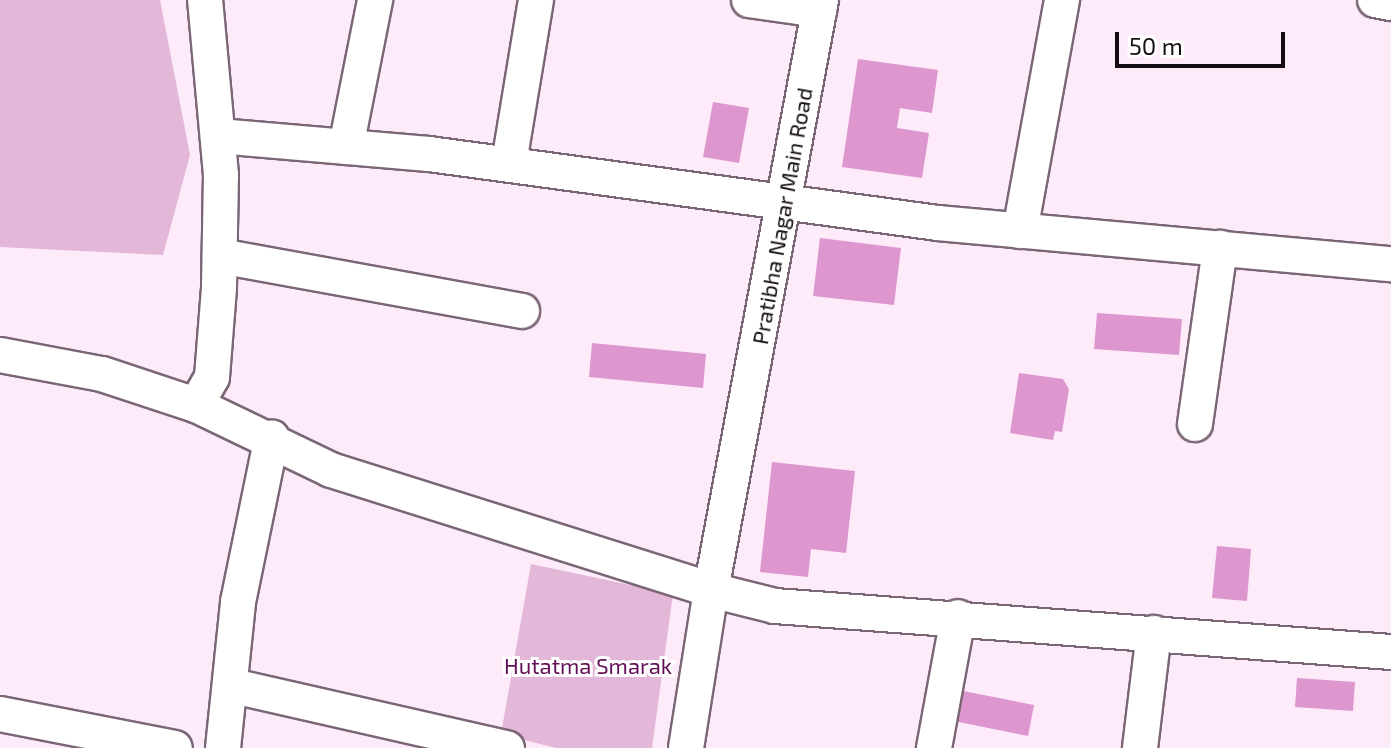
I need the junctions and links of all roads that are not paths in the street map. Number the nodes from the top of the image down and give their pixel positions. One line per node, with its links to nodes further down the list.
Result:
1 (205, 0): 9 (street)
2 (375, 0): 10 (street)
3 (536, 0): 11 (street)
4 (749, 0): 8 (street)
5 (1062, 0): 13 (street)
6 (1375, 0): 7 (street)
7 (1391, 3)
8 (820, 5): 12 (street, Pratibha Nagar Main Road)
9 (218, 136): 10 (street); 15 (street)
10 (346, 147): 11 (street)
11 (509, 163): 12 (street)
12 (783, 198): 13 (street); 22 (street, Pratibha Nagar Main Road)
13 (1020, 231): 14 (street)
14 (1220, 248): 16 (street); 20 (street)
15 (220, 256): 17 (street); 19 (street)
16 (1391, 264)
17 (522, 311)
18 (0, 359): 19 (street)
19 (196, 405): 21 (street)
20 (1195, 424)
21 (272, 437): 22 (street); 26 (street)
22 (711, 590): 23 (street); 31 (street, Pratibha Nagar Main Road)
23 (958, 617): 24 (street); 32 (street)
24 (1154, 633): 25 (street); 33 (street)
25 (1391, 652)
26 (233, 686): 29 (street); 30 (street)
27 (0, 714): 28 (street)
28 (175, 748)
29 (223, 748)
30 (507, 748)
31 (686, 748)
32 (934, 748)
33 (1140, 748)

